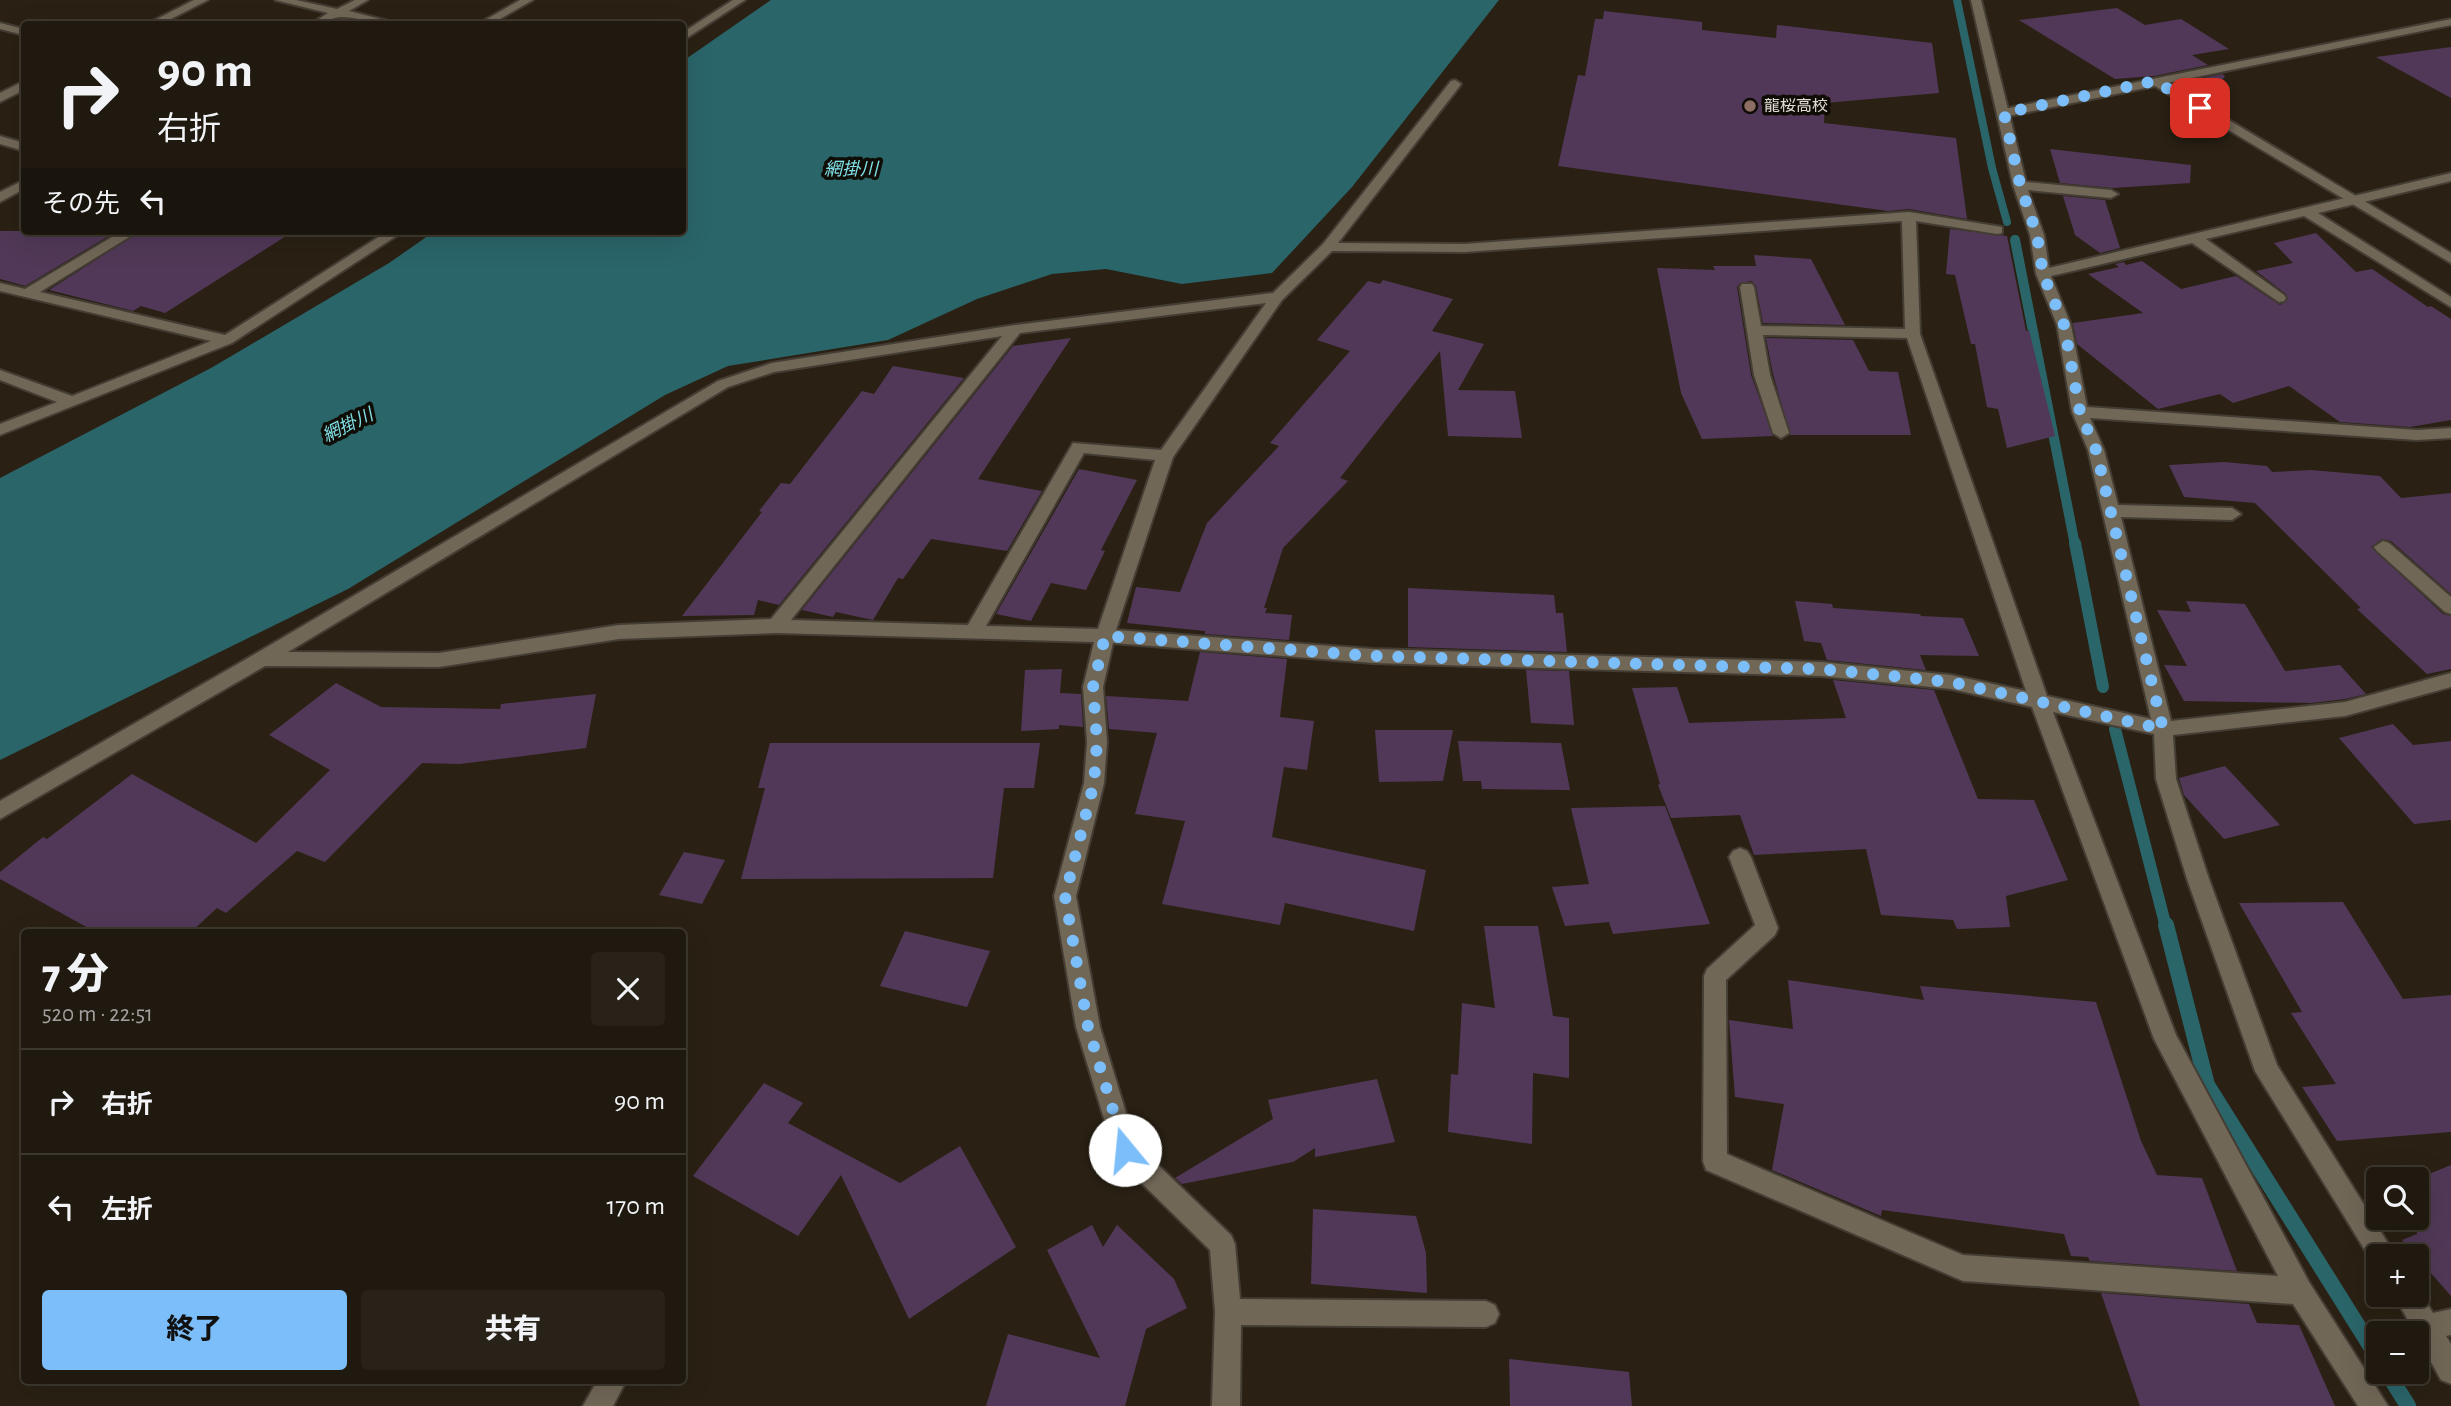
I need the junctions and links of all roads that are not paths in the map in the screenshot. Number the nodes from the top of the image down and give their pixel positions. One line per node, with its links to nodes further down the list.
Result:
1 (203, 0): 8 (street)
2 (280, 0): 7 (street)
3 (363, 0): 7 (street)
4 (528, 0): 11 (street)
5 (740, 0): 15 (street)
6 (1976, 0): 20 (street)
7 (338, 13): 9 (street); 10 (street)
8 (159, 21)
9 (322, 21)
10 (379, 21)
11 (490, 21)
12 (2451, 22): 16 (street)
13 (0, 26): 14 (street)
14 (21, 31)
15 (686, 35)
16 (2155, 81): 20 (street); 28 (street)
17 (1455, 84): 35 (street)
18 (21, 88): 19 (street)
19 (0, 98)
20 (2004, 113): 24 (street)
21 (0, 140): 22 (street)
22 (21, 146)
23 (2448, 180): 28 (street)
24 (2020, 184): 26 (street); 37 (street)
25 (21, 186): 27 (street)
26 (2111, 194)
27 (0, 198)
28 (2354, 200): 29 (street); 36 (street)
29 (2307, 212): 34 (street); 43 (street)
30 (1909, 216): 31 (street); 35 (street); 46 (street)
31 (1997, 230)
32 (125, 235): 40 (street)
33 (391, 235): 47 (street)
34 (2196, 239): 37 (street); 42 (street)
35 (1328, 247): 41 (street)
36 (2451, 259)
37 (2043, 274): 50 (street)
38 (0, 287): 40 (street)
39 (1747, 287): 45 (street)
40 (26, 294): 47 (street)
41 (1277, 297): 44 (street); 54 (street)
42 (2279, 298)
43 (2451, 303)
44 (1015, 329): 59 (street); 62 (street)
45 (1755, 330): 46 (street); 52 (street)
46 (1913, 334): 64 (street)
47 (227, 340): 49 (street)
48 (0, 375): 49 (street)
49 (71, 401): 51 (street)
50 (2080, 412): 53 (street); 55 (street)
51 (0, 430)
52 (1781, 433)
53 (2451, 433)
54 (1164, 456): 60 (street); 61 (street)
55 (2110, 510): 56 (street); 65 (street)
56 (2232, 514)
57 (2383, 547): 58 (street)
58 (2451, 607)
59 (776, 626): 60 (street); 62 (street)
60 (973, 632): 61 (street)
61 (1105, 636): 64 (street); 71 (street)
62 (262, 659): 66 (street)
63 (2451, 680): 65 (street)
64 (2040, 703): 65 (street); 69 (street)
65 (2163, 729): 68 (street)
66 (0, 811)
67 (1740, 857): 69 (street)
68 (2375, 1244)
69 (2300, 1291): 78 (street)
70 (2420, 1307): 73 (street)
71 (1228, 1312): 72 (street); 77 (street)
72 (1486, 1314)
73 (2439, 1325): 74 (street)
74 (2451, 1370)
75 (610, 1384): 76 (street)
76 (597, 1406)
77 (1226, 1406)
78 (2374, 1406)

